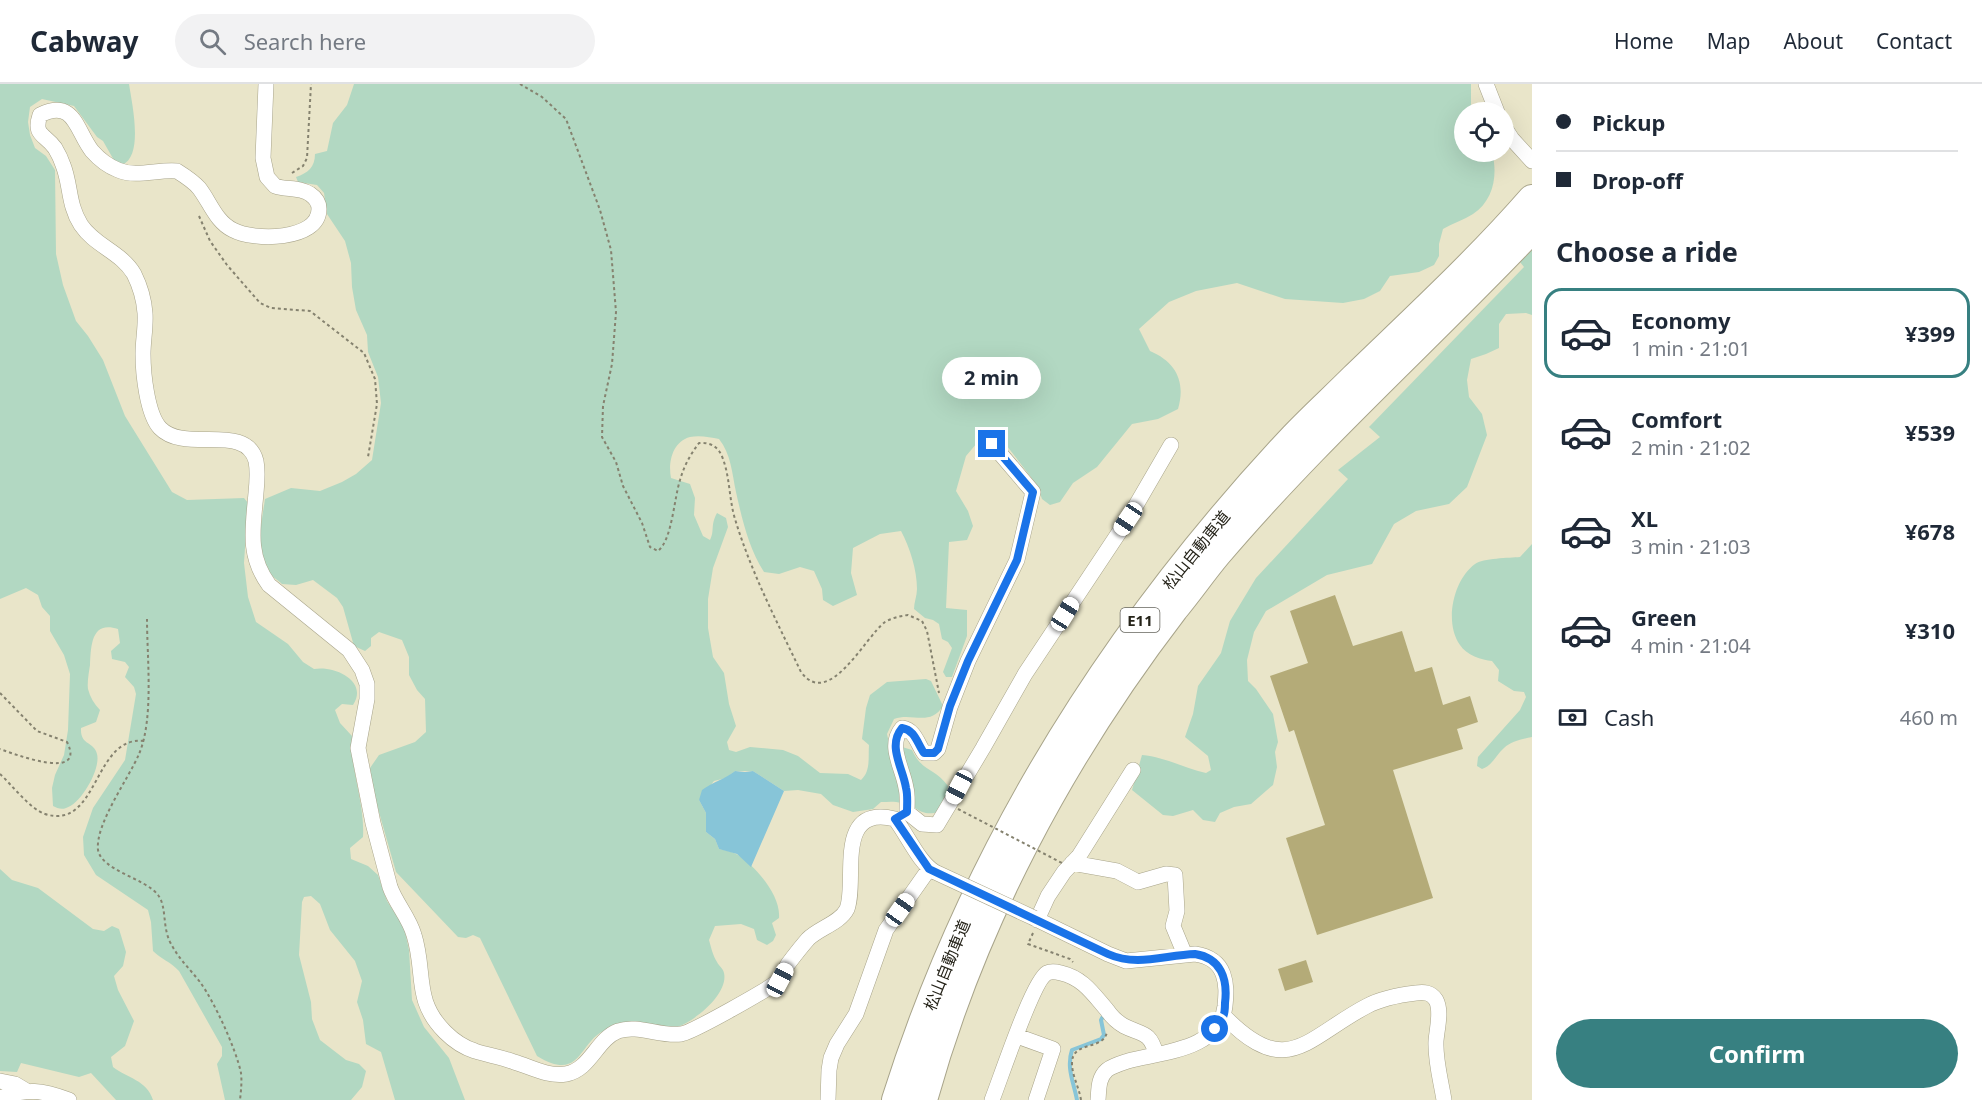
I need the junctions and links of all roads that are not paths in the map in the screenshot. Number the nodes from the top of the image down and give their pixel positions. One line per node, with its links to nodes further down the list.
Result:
1 (266, 84): 11 (street)
2 (1486, 84): 3 (street)
3 (1493, 102)
4 (1514, 140): 5 (street)
5 (1532, 161)
6 (1532, 199): 24 (highway, 松山自動車道 / E11)
7 (1532, 228): 25 (highway, 松山自動車道 / E11)
8 (992, 444): 11 (street)
9 (1171, 445): 11 (street)
10 (1132, 770): 12 (street)
11 (901, 815): 13 (street)
12 (1067, 863): 14 (street); 15 (street)
13 (932, 871): 14 (street, bridge); 23 (street)
14 (1036, 920): 15 (street)
15 (1185, 955): 16 (street)
16 (1224, 1016): 18 (street); 29 (street)
17 (1017, 1036): 18 (street); 26 (street); 27 (street)
18 (1156, 1054): 28 (street)
19 (0, 1081): 20 (street)
20 (25, 1090): 21 (street); 22 (street)
21 (0, 1098)
22 (69, 1100)
23 (828, 1100)
24 (896, 1100)
25 (923, 1100)
26 (992, 1100)
27 (1036, 1100)
28 (1098, 1100)
29 (1444, 1100)

